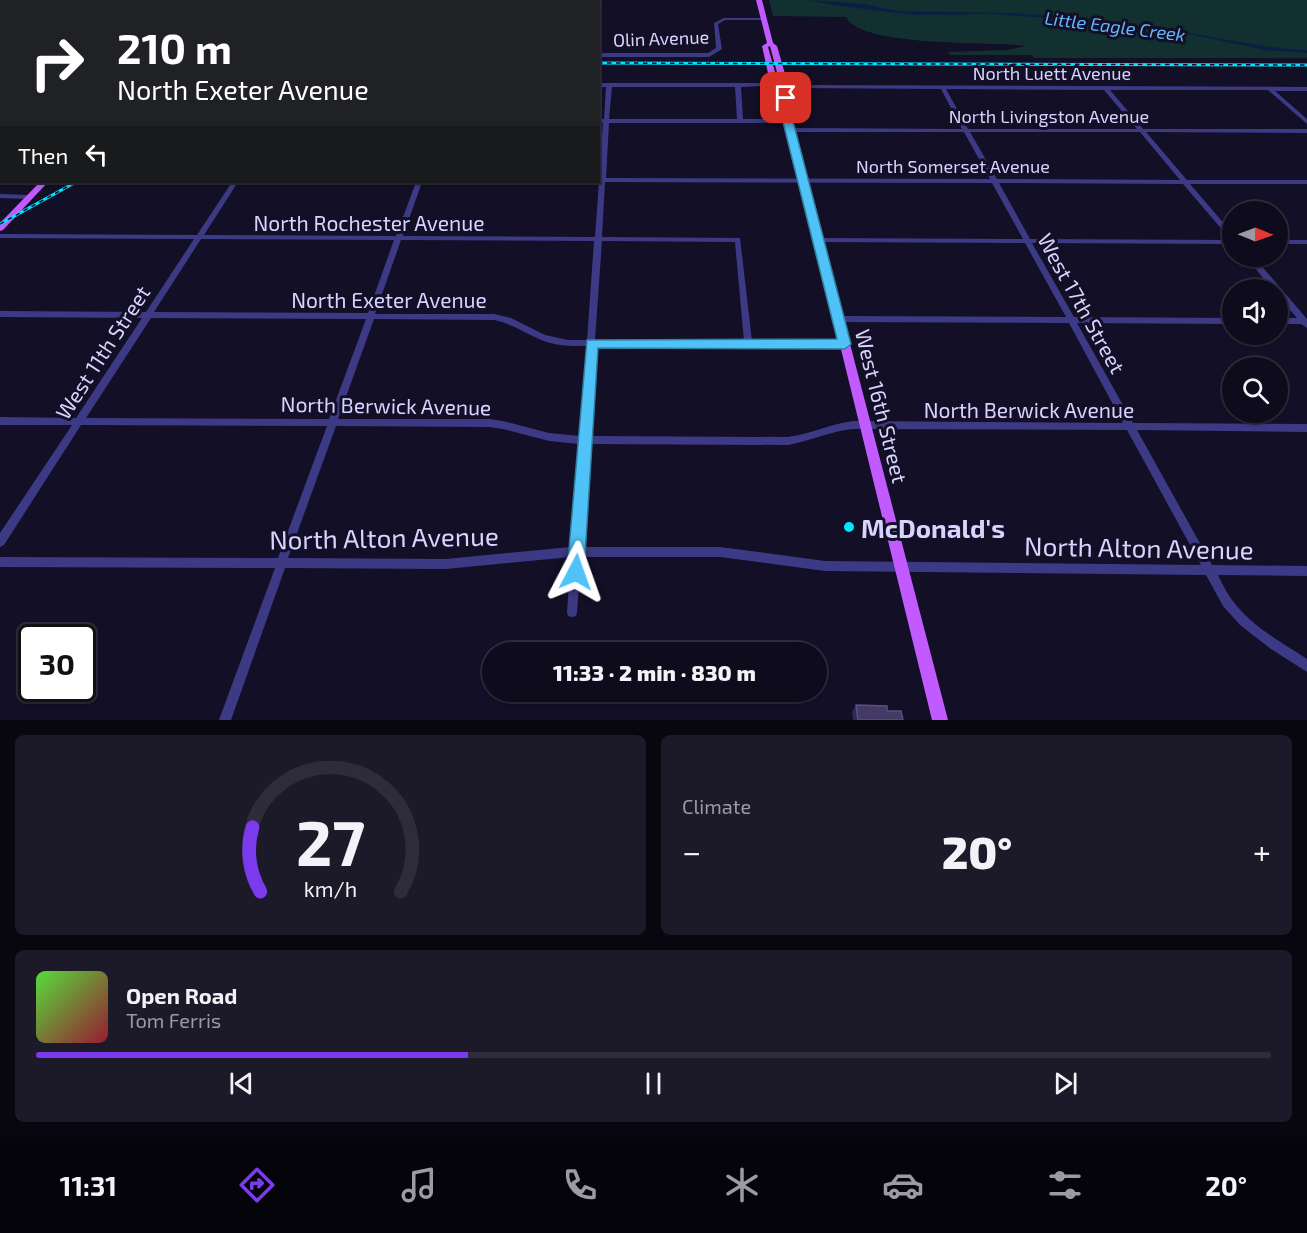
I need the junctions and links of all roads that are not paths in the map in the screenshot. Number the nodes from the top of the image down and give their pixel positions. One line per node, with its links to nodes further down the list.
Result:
1 (759, 0): 2 (main road, West 16th Street)
2 (764, 19): 3 (street, Olin Avenue); 16 (main road, West 16th Street)
3 (600, 55)
4 (600, 85): 5 (street)
5 (609, 85): 6 (street); 13 (street)
6 (738, 85): 7 (street); 14 (street)
7 (762, 85)
8 (796, 87): 9 (street, North Luett Avenue)
9 (943, 88): 10 (street, North Luett Avenue); 17 (street, West 17th Street)
10 (1106, 89): 11 (street, North Luett Avenue); 19 (street)
11 (1270, 89): 12 (street, North Luett Avenue); 15 (street)
12 (1307, 89)
13 (603, 121): 14 (street, North Livingston Avenue); 20 (street)
14 (740, 121): 16 (street, North Livingston Avenue)
15 (1307, 122)
16 (790, 126): 17 (street, North Livingston Avenue); 21 (main road, West 16th Street)
17 (967, 131): 19 (street, North Livingston Avenue); 22 (street, West 17th Street)
18 (1307, 131): 19 (street, North Livingston Avenue)
19 (1142, 132): 23 (street)
20 (601, 180): 21 (street, North Somerset Avenue); 36 (street)
21 (804, 180): 22 (street, North Somerset Avenue); 37 (main road, West 16th Street)
22 (994, 181): 23 (street, North Somerset Avenue); 39 (street, West 17th Street)
23 (1186, 182): 24 (street, North Somerset Avenue); 31 (street)
24 (1307, 182)
25 (43, 183): 29 (main road)
26 (234, 183): 34 (street, West 11th Street)
27 (419, 183): 35 (street)
28 (3, 196): 29 (street); 30 (street)
29 (30, 196): 32 (main road)
30 (0, 202)
31 (1222, 226)
32 (0, 228)
33 (0, 236): 34 (street, North Rochester Avenue)
34 (199, 237): 35 (street, North Rochester Avenue); 46 (street, West 11th Street)
35 (398, 238): 36 (street, North Rochester Avenue); 47 (street)
36 (599, 239): 53 (street); 54 (street, North Rochester Avenue)
37 (819, 240): 39 (street); 48 (main road, West 16th Street)
38 (1222, 240): 39 (street)
39 (1027, 241): 49 (street, West 17th Street)
40 (1288, 242): 41 (street)
41 (1307, 242)
42 (1258, 267): 43 (street)
43 (1268, 279)
44 (1288, 302): 52 (street)
45 (0, 315): 46 (street, North Exeter Avenue)
46 (148, 315): 47 (street, North Exeter Avenue); 57 (street, West 11th Street)
47 (370, 316): 53 (street, North Exeter Avenue); 58 (street)
48 (838, 319): 49 (street); 55 (main road, West 16th Street)
49 (1071, 320): 50 (street); 60 (street, West 17th Street)
50 (1222, 321)
51 (1288, 321): 52 (street)
52 (1306, 322)
53 (591, 343): 54 (street, North Exeter Avenue); 62 (street)
54 (748, 344): 55 (street, North Exeter Avenue)
55 (845, 344): 59 (main road, West 16th Street)
56 (0, 421): 57 (street, North Berwick Avenue)
57 (79, 421): 58 (street, North Berwick Avenue); 63 (street, West 11th Street)
58 (332, 423): 62 (street, North Berwick Avenue); 66 (street)
59 (865, 426): 60 (street, North Berwick Avenue); 62 (street, North Berwick Avenue); 67 (main road, West 16th Street)
60 (1130, 427): 61 (street, North Berwick Avenue); 68 (street, West 17th Street)
61 (1307, 428)
62 (584, 440): 64 (street)
63 (0, 542)
64 (577, 552): 66 (street, North Alton Avenue); 67 (street, North Alton Avenue); 70 (street)
65 (0, 562): 66 (street, North Alton Avenue)
66 (281, 563): 72 (street)
67 (901, 567): 68 (street, North Alton Avenue); 73 (main road, West 16th Street)
68 (1209, 570): 69 (street, North Alton Avenue); 71 (street, West 17th Street)
69 (1307, 571)
70 (572, 612)
71 (1307, 666)
72 (225, 720)
73 (940, 720)

